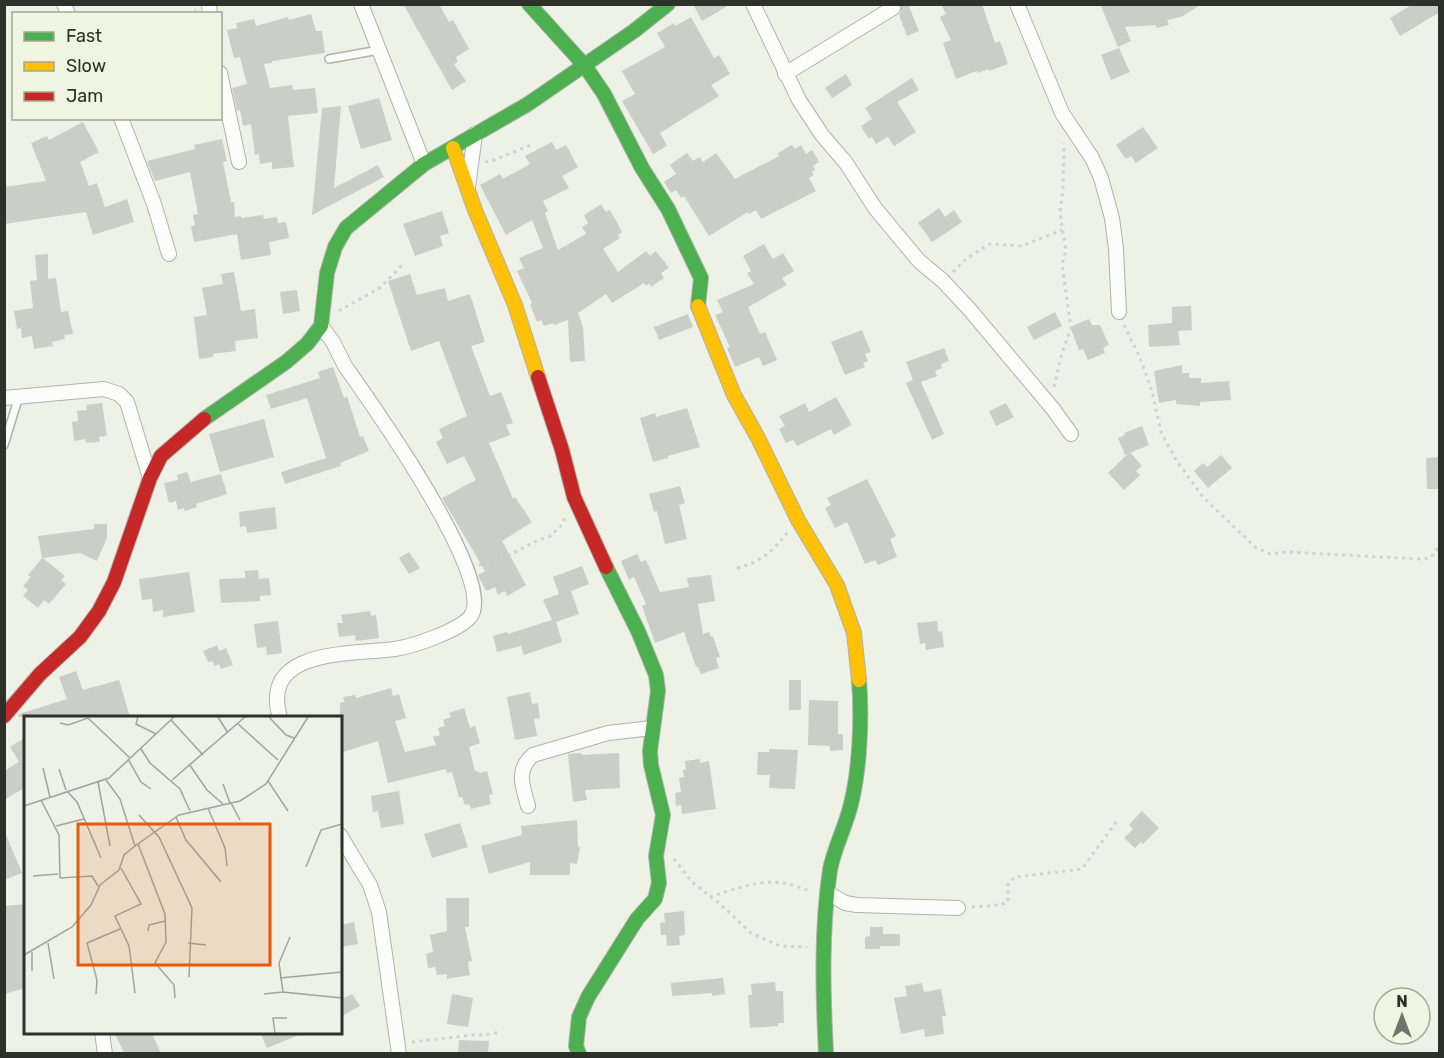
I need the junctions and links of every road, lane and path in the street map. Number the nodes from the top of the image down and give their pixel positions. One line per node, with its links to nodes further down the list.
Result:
1 (361, 4): 7 (street)
2 (529, 4): 9 (street)
3 (668, 4): 9 (street)
4 (753, 4): 10 (street)
5 (1017, 4): 12 (street)
6 (893, 8): 10 (street)
7 (380, 50): 8 (lane); 18 (street)
8 (329, 59)
9 (585, 66): 14 (street); 34 (street)
10 (785, 74): 24 (street)
11 (222, 82): 17 (street)
12 (1062, 113): 21 (path); 25 (street)
13 (122, 120): 22 (street)
14 (475, 134): 16 (street); 19 (street)
15 (531, 145): 19 (path)
16 (453, 148): 18 (street); 20 (street)
17 (239, 162)
18 (424, 164): 26 (street)
19 (471, 164): 20 (street)
20 (468, 189): 33 (street)
21 (1062, 230): 24 (path); 29 (path)
22 (169, 254)
23 (402, 265): 26 (path)
24 (943, 281): 29 (street)
25 (1119, 312): 35 (path)
26 (321, 321): 32 (street); 37 (street)
27 (19, 396): 28 (street); 31 (lane); 32 (street)
28 (4, 398)
29 (1053, 409): 30 (street)
30 (1071, 434)
31 (4, 446)
32 (150, 478): 38 (street)
33 (574, 497): 37 (path); 40 (street)
34 (798, 520): 36 (path); 45 (street)
35 (1440, 546)
36 (737, 568)
37 (466, 569): 39 (street)
38 (4, 716)
39 (280, 716)
40 (652, 728): 41 (street); 43 (street)
41 (528, 806)
42 (1117, 821): 47 (path)
43 (659, 837): 46 (path); 53 (street)
44 (342, 838): 51 (street)
45 (827, 894): 46 (path); 47 (street); 48 (street)
46 (710, 897): 48 (path)
47 (958, 908)
48 (824, 949): 54 (street)
49 (501, 1032): 51 (path)
50 (102, 1034): 52 (street)
51 (399, 1048)
52 (105, 1053)
53 (579, 1053)
54 (826, 1053)

